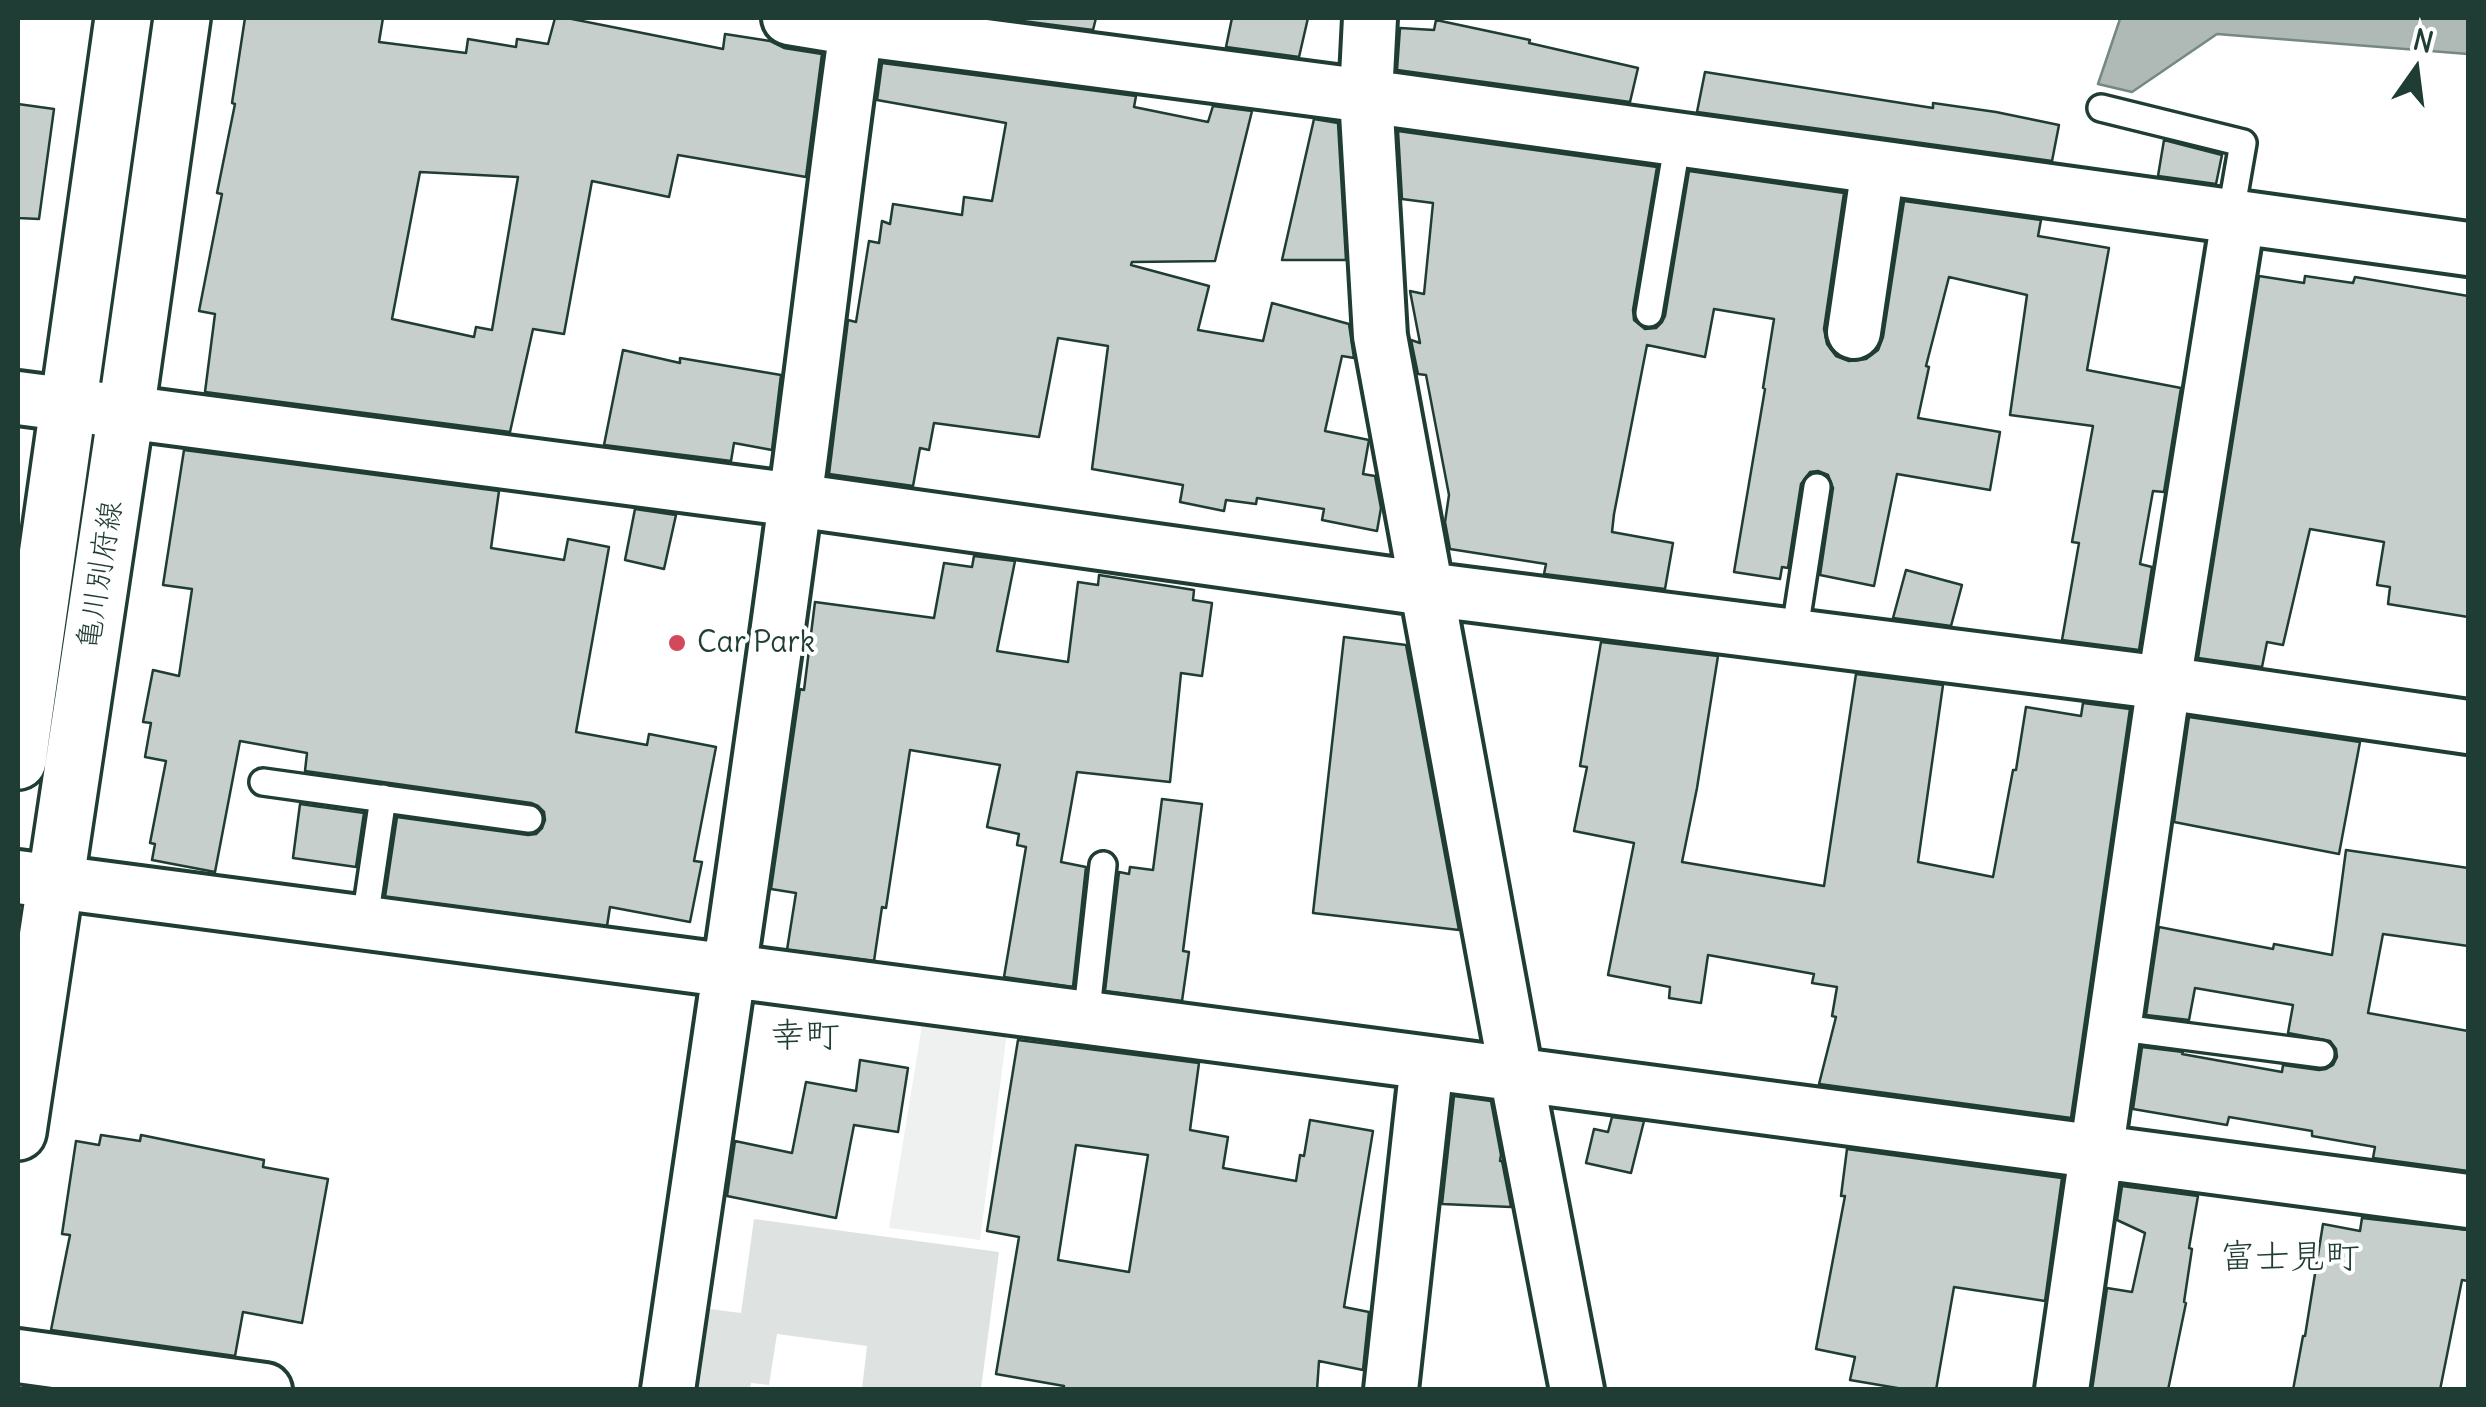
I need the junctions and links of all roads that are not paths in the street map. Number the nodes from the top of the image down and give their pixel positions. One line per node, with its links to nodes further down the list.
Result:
1 (122, 18): 13 (main road, 亀川別府線)
2 (182, 18): 14 (main road, 亀川別府線)
3 (1370, 18): 5 (street)
4 (824, 22): 5 (street); 16 (street)
5 (1366, 96): 7 (street); 17 (street)
6 (2101, 108): 9 (lane)
7 (1678, 140): 8 (street); 11 (lane)
8 (1878, 168): 9 (street); 12 (street)
9 (2234, 218): 10 (street); 19 (street)
10 (2468, 250)
11 (1649, 314)
12 (1854, 332)
13 (43, 402): 14 (street); 21 (main road, 亀川別府線)
14 (126, 412): 16 (street); 26 (main road, 亀川別府線)
15 (1818, 488): 18 (lane)
16 (795, 500): 17 (street); 28 (street)
17 (1426, 589): 18 (street); 33 (street)
18 (1794, 636): 19 (street)
19 (2164, 683): 20 (street); 30 (street)
20 (2468, 727)
21 (18, 761)
22 (264, 782): 23 (lane)
23 (383, 798): 24 (lane); 27 (lane)
24 (528, 818)
25 (1103, 865): 29 (lane)
26 (36, 880): 27 (street); 34 (main road, 亀川別府線)
27 (364, 926): 28 (street)
28 (729, 973): 29 (street); 39 (street)
29 (1086, 1019): 32 (street)
30 (2114, 1027): 31 (lane); 35 (street)
31 (2321, 1054)
32 (1426, 1062): 33 (street); 40 (street)
33 (1516, 1074): 35 (street); 41 (street)
34 (18, 1132)
35 (2095, 1153): 36 (street); 42 (street)
36 (2468, 1201)
37 (18, 1356): 38 (street)
38 (265, 1390)
39 (668, 1390)
40 (1390, 1390)
41 (1576, 1390)
42 (2062, 1390)

